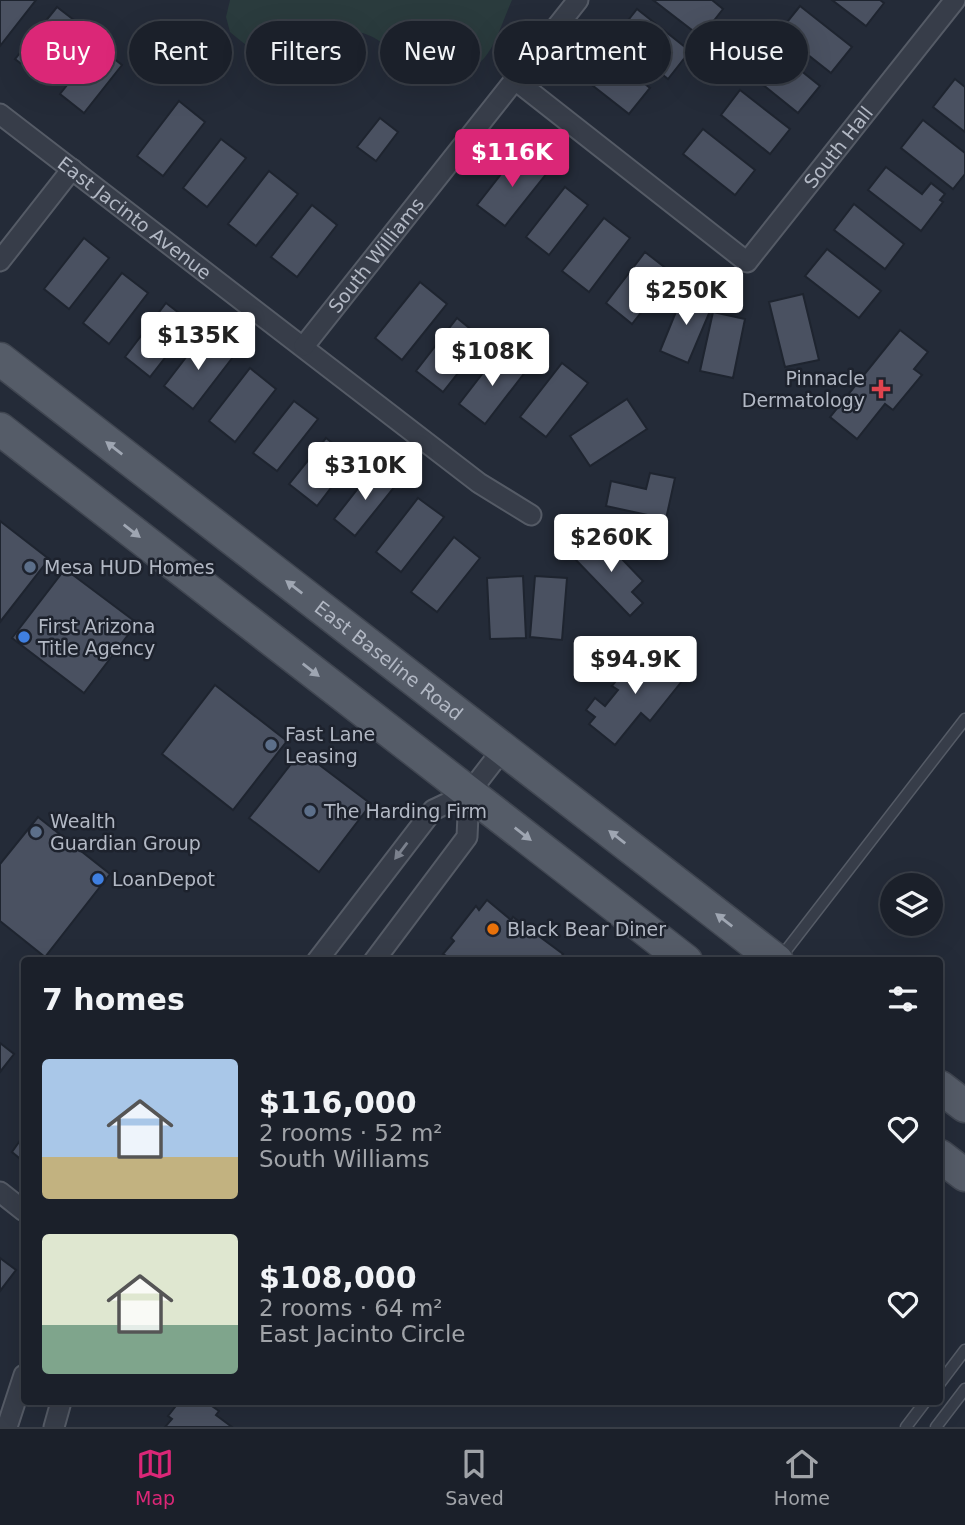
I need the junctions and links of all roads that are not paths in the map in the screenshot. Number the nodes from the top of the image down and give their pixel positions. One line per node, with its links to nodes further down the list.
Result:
1 (578, 0): 3 (street, South Williams)
2 (955, 0): 5 (street, South Hall)
3 (561, 21)
4 (510, 84): 9 (street, South Williams)
5 (520, 84)
6 (0, 114): 7 (street, East Jacinto Avenue)
7 (72, 169): 8 (street); 9 (street, East Jacinto Avenue)
8 (0, 261)
9 (304, 346): 12 (street, East Jacinto Avenue)
10 (0, 359): 14 (main road, East Baseline Road, one-way to 10)
11 (0, 429): 15 (main road, one-way to 15)
12 (531, 515)
13 (963, 724): 20 (lane)
14 (503, 749): 15 (street); 19 (main road, East Baseline Road, one-way to 14)
15 (470, 793): 16 (street, one-way to 16); 17 (street); 18 (main road, one-way to 18)
16 (320, 957)
17 (377, 957)
18 (681, 957)
19 (772, 957)
20 (780, 957)
21 (943, 1089): 22 (main road)
22 (965, 1106)
23 (943, 1158): 24 (main road)
24 (965, 1175)
25 (0, 1192): 26 (street)
26 (21, 1209)
27 (965, 1350): 28 (lane)
28 (943, 1379)
29 (21, 1384): 33 (street)
30 (965, 1389): 36 (lane)
31 (60, 1405): 34 (street)
32 (923, 1405): 35 (lane)
33 (7, 1427)
34 (54, 1427)
35 (906, 1427)
36 (936, 1427)

